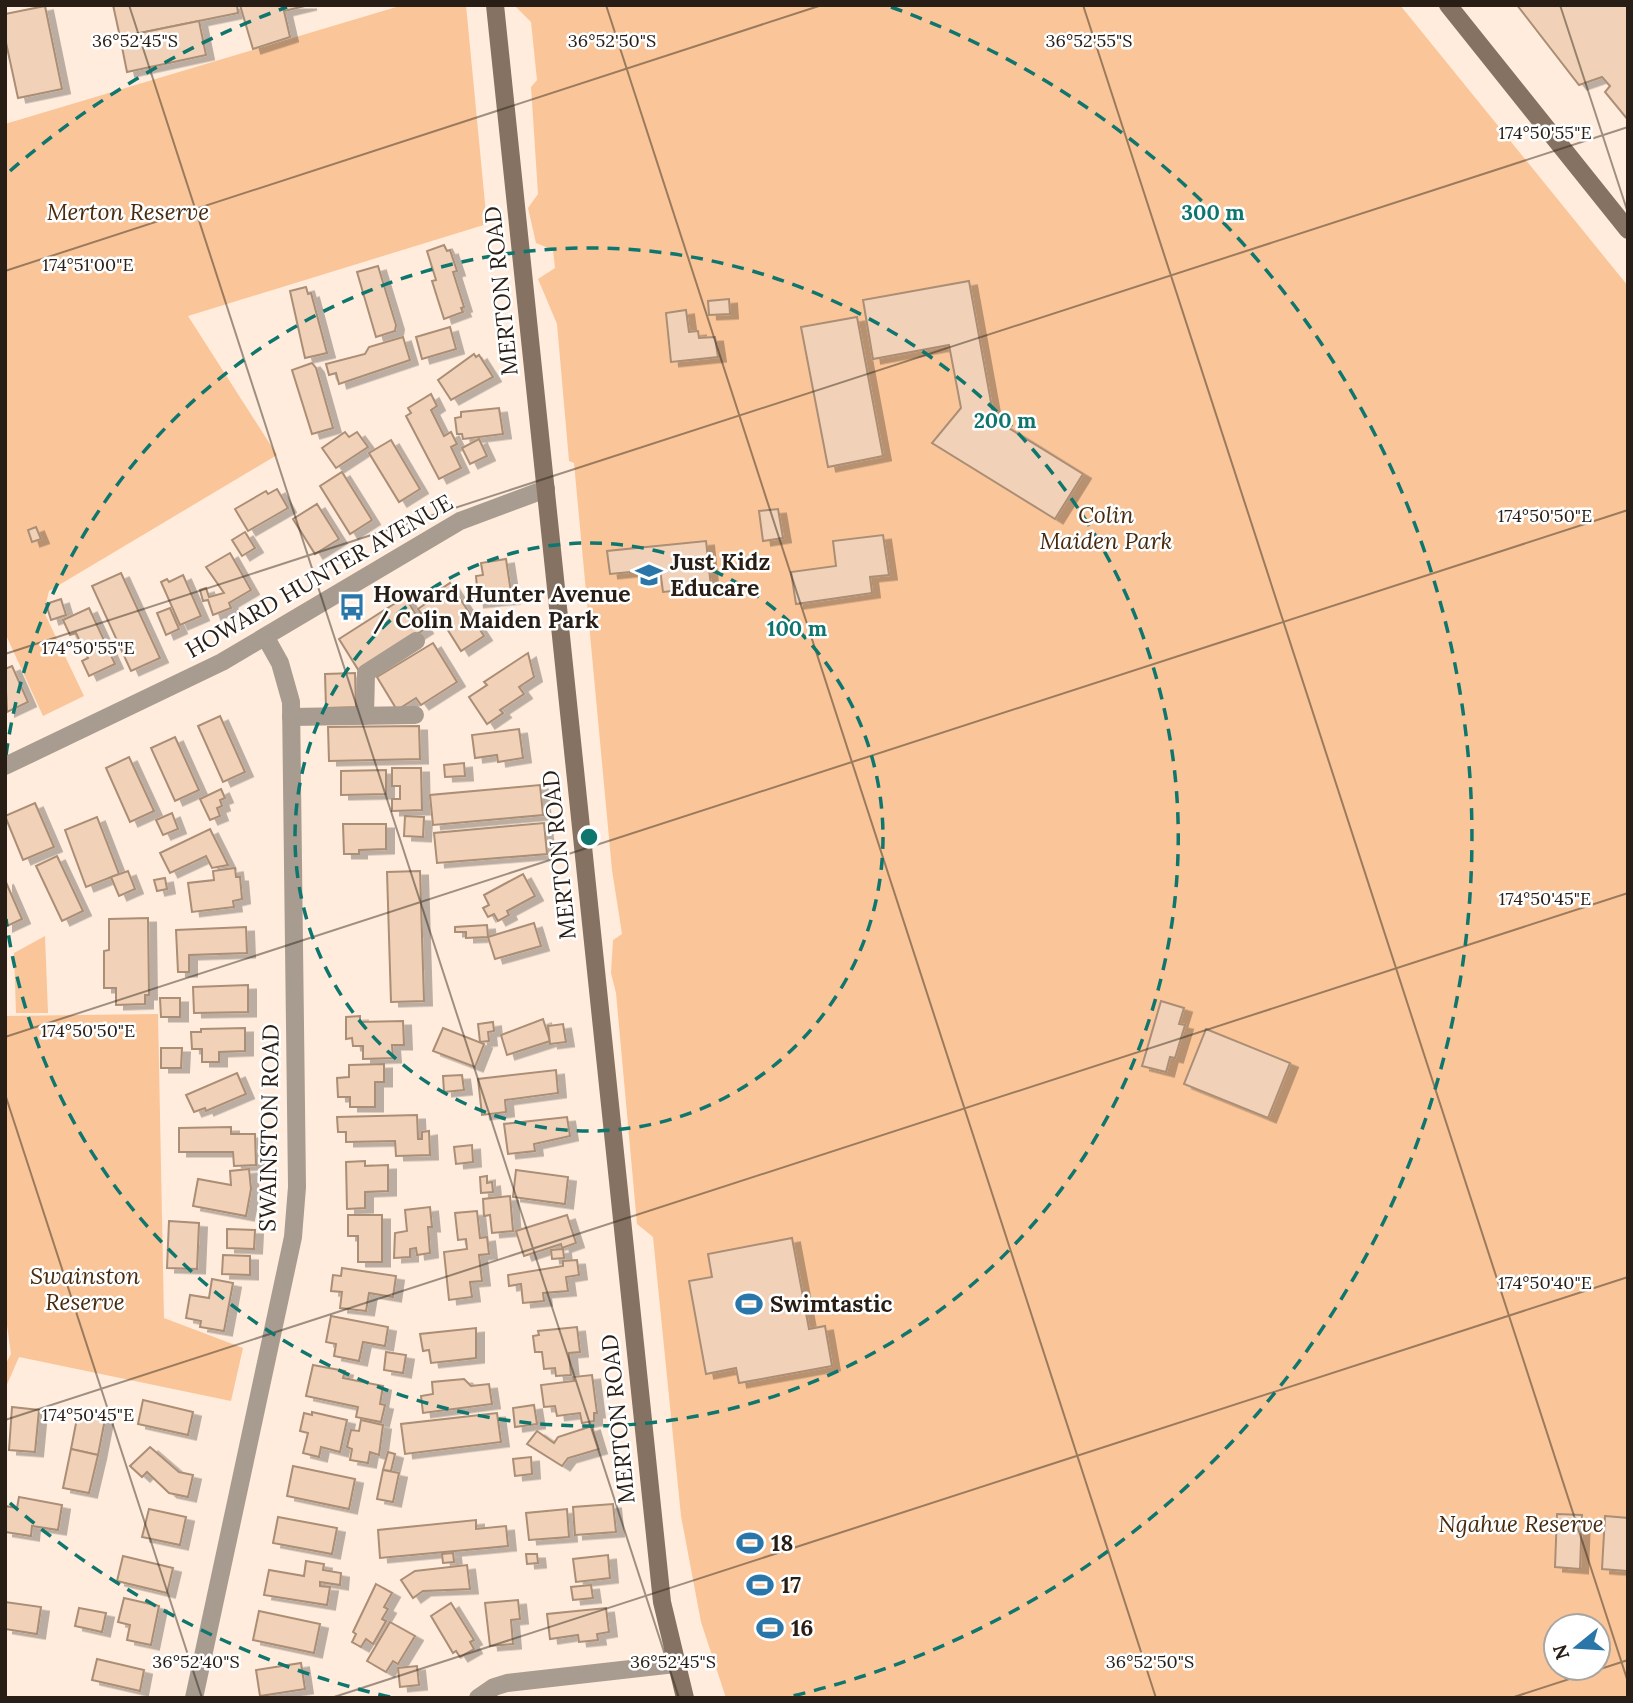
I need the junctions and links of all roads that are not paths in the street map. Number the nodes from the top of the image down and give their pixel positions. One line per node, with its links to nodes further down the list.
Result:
1 (495, 5): 4 (main road, MERTON ROAD)
2 (1448, 5): 3 (main road)
3 (1628, 230)
4 (546, 489): 5 (street, HOWARD HUNTER AVENUE); 11 (main road, MERTON ROAD)
5 (266, 638): 9 (street, SWAINSTON ROAD); 10 (street, HOWARD HUNTER AVENUE)
6 (416, 641): 8 (street)
7 (415, 715): 8 (street)
8 (365, 716): 9 (street)
9 (291, 717): 12 (street, SWAINSTON ROAD)
10 (5, 766)
11 (675, 1664): 13 (street); 14 (main road, MERTON ROAD)
12 (194, 1698)
13 (478, 1698)
14 (685, 1698)

